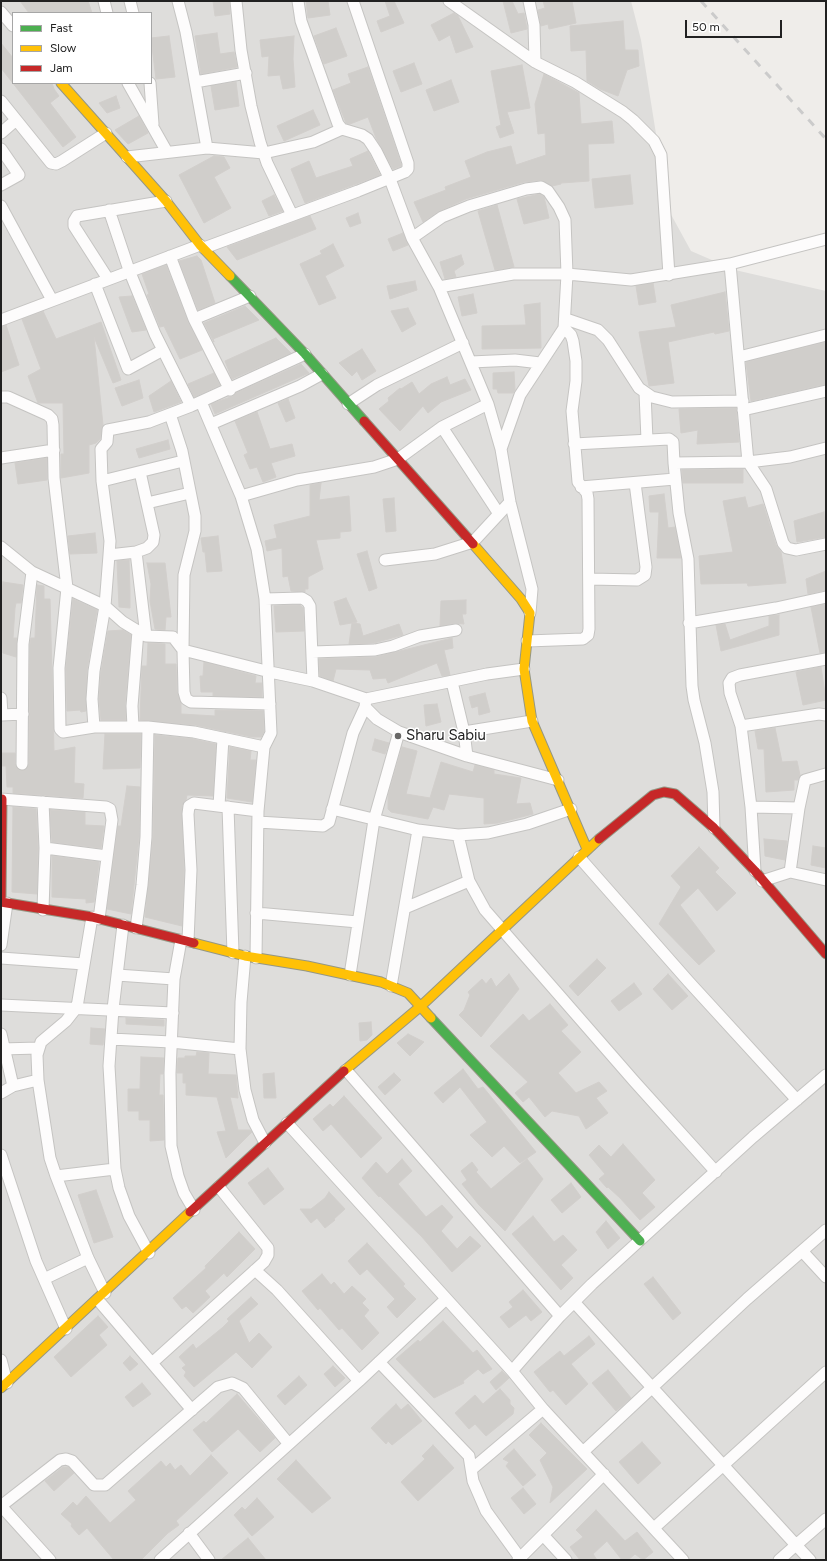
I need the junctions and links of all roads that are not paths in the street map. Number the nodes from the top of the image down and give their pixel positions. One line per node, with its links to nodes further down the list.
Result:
1 (104, 1): 10 (street)
2 (130, 1): 11 (street)
3 (178, 1): 15 (street)
4 (236, 1): 14 (street)
5 (298, 1): 22 (street)
6 (353, 1): 30 (street)
7 (448, 1): 13 (street)
8 (529, 1): 13 (street)
9 (1, 12): 12 (street)
10 (107, 12)
11 (133, 12)
12 (12, 25)
13 (535, 62): 43 (street)
14 (246, 73): 15 (street); 28 (street)
15 (195, 82): 25 (street)
16 (62, 84): 24 (street)
17 (129, 84): 21 (street)
18 (150, 84): 21 (street)
19 (1, 101): 20 (street)
20 (16, 120): 23 (street); 24 (street)
21 (153, 127): 27 (street)
22 (342, 129): 28 (street); 30 (street)
23 (1, 133)
24 (106, 133): 29 (street)
25 (207, 148): 27 (street); 28 (street)
26 (1, 149): 31 (street)
27 (167, 152): 29 (street)
28 (264, 152): 35 (street)
29 (127, 157): 32 (street)
30 (390, 179): 35 (street); 36 (street)
31 (1, 185)
32 (166, 201): 34 (street); 38 (street)
33 (1, 206): 48 (street)
34 (109, 210): 41 (street); 44 (street)
35 (292, 215): 38 (street)
36 (412, 238): 42 (street); 46 (street)
37 (826, 239): 40 (street)
38 (202, 246): 39 (street); 47 (street)
39 (170, 256): 41 (street); 49 (street)
40 (730, 264): 43 (street); 56 (street)
41 (129, 270): 44 (street); 54 (street)
42 (567, 274): 43 (street); 46 (street); 51 (street)
43 (670, 275)
44 (108, 279): 45 (street)
45 (95, 284): 48 (street); 54 (street)
46 (439, 287): 53 (street)
47 (250, 296): 49 (street); 55 (street)
48 (52, 300): 50 (street)
49 (194, 319): 60 (street)
50 (1, 320)
51 (565, 324): 58 (street); 62 (street); 72 (street)
52 (826, 335): 56 (street)
53 (463, 343): 57 (street); 65 (street)
54 (163, 350): 64 (street)
55 (305, 354): 59 (street); 60 (street)
56 (739, 357): 67 (street)
57 (471, 362): 58 (street); 66 (street)
58 (540, 362): 74 (street)
59 (322, 374): 65 (street); 69 (street)
60 (230, 390): 64 (street)
61 (826, 391): 67 (street)
62 (644, 393): 67 (street); 71 (street)
63 (1, 397): 75 (street)
64 (196, 404): 68 (street); 69 (street)
65 (348, 404): 77 (street)
66 (488, 404): 70 (street); 74 (street)
67 (743, 405): 79 (street)
68 (170, 414): 78 (street); 83 (street)
69 (212, 424): 87 (street)
70 (442, 427): 77 (street); 90 (street)
71 (647, 440): 72 (street); 80 (street)
72 (574, 444): 85 (street)
73 (826, 448): 79 (street)
74 (501, 449): 88 (street)
75 (54, 450): 76 (street); 99 (street)
76 (1, 458)
77 (398, 459): 87 (street); 91 (street)
78 (183, 461): 81 (street); 86 (street)
79 (748, 462): 80 (street); 92 (street)
80 (674, 463): 82 (street)
81 (140, 472): 83 (street); 89 (street)
82 (675, 479): 84 (street); 104 (street)
83 (102, 481): 95 (street)
84 (635, 483): 85 (street); 98 (street)
85 (581, 487): 98 (street)
86 (190, 493): 89 (street); 108 (street)
87 (241, 496): 101 (street)
88 (510, 502): 90 (street); 103 (street)
89 (147, 503): 94 (street)
90 (499, 514): 91 (street)
91 (473, 542): 96 (street); 103 (street)
92 (826, 544)
93 (1, 547): 97 (street)
94 (136, 552): 95 (street); 106 (street)
95 (109, 555): 102 (street)
96 (385, 560)
97 (32, 572): 99 (street); 118 (street)
98 (590, 579): 107 (street)
99 (67, 588): 102 (street); 123 (street)
100 (826, 597): 104 (street)
101 (266, 599): 109 (street); 112 (street)
102 (105, 606): 106 (street); 123 (street)
103 (530, 613): 107 (street)
104 (689, 623): 142 (street)
105 (456, 630): 109 (street)
106 (142, 634): 108 (street); 121 (street)
107 (527, 641): 111 (street)
108 (183, 650): 112 (street); 117 (street)
109 (312, 652): 113 (street)
110 (826, 658): 122 (street)
111 (524, 668): 114 (street); 120 (street)
112 (270, 672): 113 (street); 117 (street)
113 (312, 681): 116 (street)
114 (452, 682): 116 (street); 126 (street)
115 (1, 698): 118 (street)
116 (365, 703): 125 (street); 138 (street)
117 (270, 704): 128 (street)
118 (23, 714): 130 (street)
119 (826, 714): 122 (street)
120 (532, 721): 126 (street); 132 (street)
121 (134, 726): 123 (street); 124 (street)
122 (741, 726): 136 (street)
123 (94, 727)
124 (148, 727): 127 (street); 160 (street)
125 (399, 732): 129 (street); 141 (street)
126 (464, 732): 129 (street)
127 (223, 738): 128 (street); 135 (street)
128 (264, 747): 140 (street)
129 (467, 756): 132 (street)
130 (22, 764)
131 (826, 774): 137 (street)
132 (558, 780): 139 (street)
133 (1, 799): 134 (street); 153 (street)
134 (43, 802): 145 (street); 147 (street)
135 (224, 807): 140 (street); 162 (street); 164 (street)
136 (751, 807): 137 (street); 148 (street)
137 (799, 808): 149 (street)
138 (332, 809): 140 (street); 141 (street)
139 (571, 809): 144 (street); 146 (street)
140 (258, 816): 156 (street)
141 (374, 820): 143 (street); 158 (street)
142 (714, 828): 146 (street); 148 (street)
143 (418, 830): 144 (street); 154 (street)
144 (458, 835): 151 (street)
145 (45, 848): 147 (street); 155 (street)
146 (583, 853): 161 (street); 189 (street)
147 (107, 856): 157 (street)
148 (754, 871): 152 (street)
149 (790, 872): 150 (street); 152 (street)
150 (826, 880)
151 (469, 881): 154 (street); 161 (street)
152 (762, 881): 165 (street)
153 (7, 904): 155 (street); 163 (street)
154 (404, 908): 172 (street)
155 (43, 910): 157 (street)
156 (256, 913): 158 (street); 166 (street)
157 (96, 918): 159 (street); 168 (street)
158 (358, 922): 170 (street)
159 (123, 925): 160 (street); 169 (street)
160 (136, 928): 162 (street)
161 (502, 930): 174 (street); 194 (street)
162 (184, 941): 164 (street); 171 (street)
163 (1, 945)
164 (233, 953): 166 (street)
165 (826, 954)
166 (250, 957): 170 (street); 183 (street)
167 (1, 958): 168 (street)
168 (84, 964): 175 (street)
169 (117, 974): 171 (street); 176 (street)
170 (350, 975): 172 (street)
171 (174, 979): 177 (street)
172 (391, 986): 174 (street)
173 (1, 1004): 175 (street)
174 (422, 1006): 184 (street); 199 (street)
175 (77, 1007): 176 (street); 181 (street)
176 (113, 1010): 177 (street); 179 (street)
177 (173, 1013): 180 (street)
178 (1, 1034): 182 (street)
179 (111, 1039): 180 (street); 193 (street)
180 (171, 1042): 183 (street); 197 (street)
181 (39, 1048): 182 (street); 186 (street)
182 (2, 1049): 187 (street)
183 (240, 1049): 191 (street)
184 (346, 1070): 190 (street); 209 (street)
185 (826, 1075): 189 (street)
186 (38, 1080): 187 (street); 195 (street)
187 (13, 1086): 188 (street)
188 (1, 1093)
189 (797, 1100): 194 (street)
190 (287, 1123): 191 (street); 207 (street)
191 (265, 1143): 196 (street)
192 (1, 1155): 205 (street)
193 (115, 1169): 195 (street); 201 (street)
194 (716, 1172): 199 (street)
195 (56, 1176): 202 (street)
196 (219, 1187): 197 (street); 203 (street)
197 (194, 1210): 201 (street)
198 (826, 1230): 200 (street)
199 (640, 1241): 208 (street)
200 (802, 1250): 204 (street); 218 (street)
201 (149, 1252): 206 (street)
202 (88, 1258): 205 (street); 206 (street)
203 (255, 1270): 213 (street); 216 (street)
204 (826, 1277)
205 (44, 1279): 210 (street)
206 (101, 1297): 210 (street); 213 (street)
207 (446, 1299): 212 (street); 214 (street)
208 (574, 1302): 209 (street); 218 (street)
209 (560, 1316): 214 (street)
210 (66, 1330): 217 (street)
211 (1, 1360): 217 (street)
212 (379, 1362): 216 (street); 224 (street)
213 (152, 1363): 220 (street)
214 (512, 1371): 219 (street)
215 (826, 1372): 223 (street)
216 (358, 1381): 221 (street)
217 (4, 1386)
218 (653, 1388): 222 (street); 223 (street)
219 (543, 1408): 222 (street); 224 (street)
220 (192, 1410): 221 (street); 226 (street)
221 (288, 1443): 229 (street)
222 (584, 1451): 225 (street)
223 (722, 1466): 228 (street); 231 (street)
224 (472, 1469): 232 (street)
225 (604, 1474): 228 (street); 230 (street)
226 (1, 1506): 233 (street)
227 (826, 1519): 231 (street)
228 (654, 1528): 237 (street)
229 (189, 1533): 234 (street); 235 (street)
230 (543, 1535): 232 (street); 236 (street)
231 (796, 1545): 238 (street); 239 (street)
232 (519, 1559)
233 (50, 1560)
234 (160, 1560)
235 (209, 1560)
236 (566, 1560)
237 (683, 1560)
238 (779, 1560)
239 (810, 1560)

